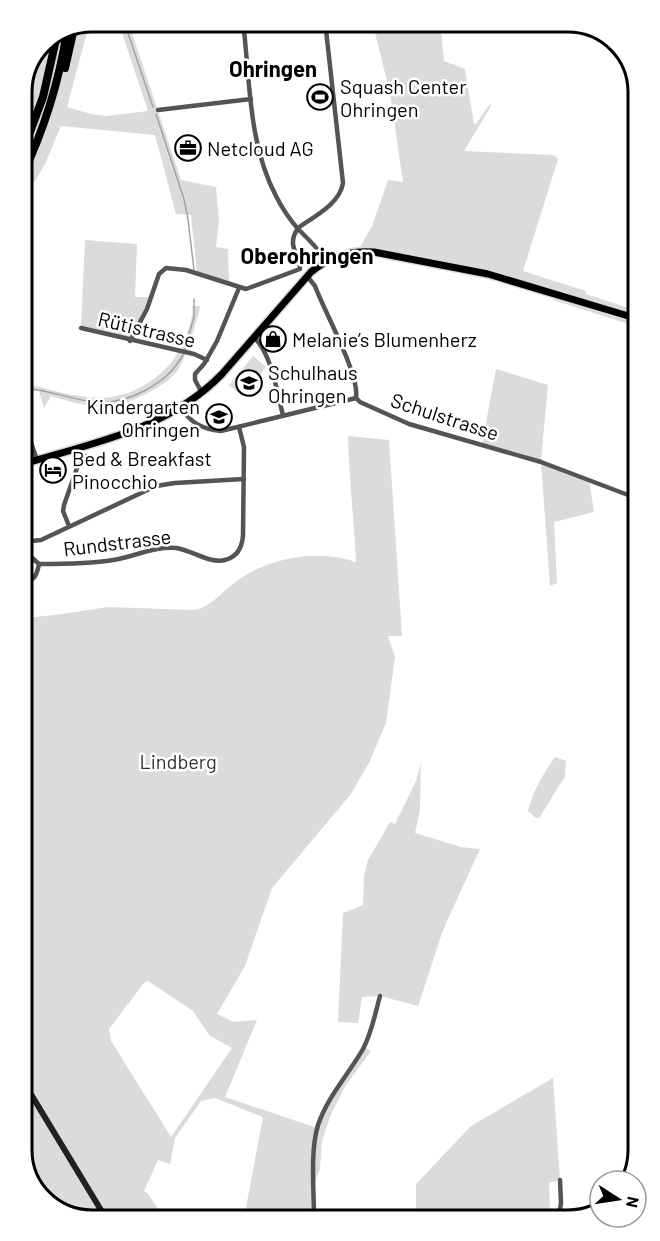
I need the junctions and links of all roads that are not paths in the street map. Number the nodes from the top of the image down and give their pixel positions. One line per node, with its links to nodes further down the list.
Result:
1 (244, 32): 6 (street)
2 (327, 32): 11 (street)
3 (72, 35): 7 (highway)
4 (65, 38): 7 (highway)
5 (55, 44): 9 (highway)
6 (251, 99): 8 (street); 11 (street)
7 (51, 100): 10 (highway)
8 (158, 110)
9 (32, 126)
10 (32, 153)
11 (298, 228): 12 (street); 14 (street)
12 (326, 261): 13 (main road); 15 (main road)
13 (307, 276): 17 (main road); 21 (street)
14 (239, 288): 18 (street); 19 (street)
15 (628, 316)
16 (81, 328): 18 (street, Rütistrasse)
17 (255, 338): 20 (main road); 23 (street)
18 (130, 341): 19 (street, Rütistrasse)
19 (207, 360): 20 (street)
20 (202, 393): 22 (main road)
21 (356, 398): 23 (street); 30 (street, Schulstrasse)
22 (181, 408): 24 (street); 27 (main road)
23 (282, 415): 24 (street)
24 (239, 427): 29 (street, Rundstrasse)
25 (32, 446): 27 (street)
26 (92, 457): 31 (street)
27 (37, 460): 28 (main road)
28 (32, 461)
29 (244, 479): 31 (street); 34 (street, Rundstrasse)
30 (628, 495)
31 (69, 526): 32 (street)
32 (32, 542)
33 (32, 558): 34 (street, Rundstrasse)
34 (39, 564): 35 (street)
35 (32, 579)
36 (380, 996): 40 (street)
37 (32, 1096): 39 (main road)
38 (560, 1180): 41 (street)
39 (100, 1209)
40 (314, 1209)
41 (560, 1210)

